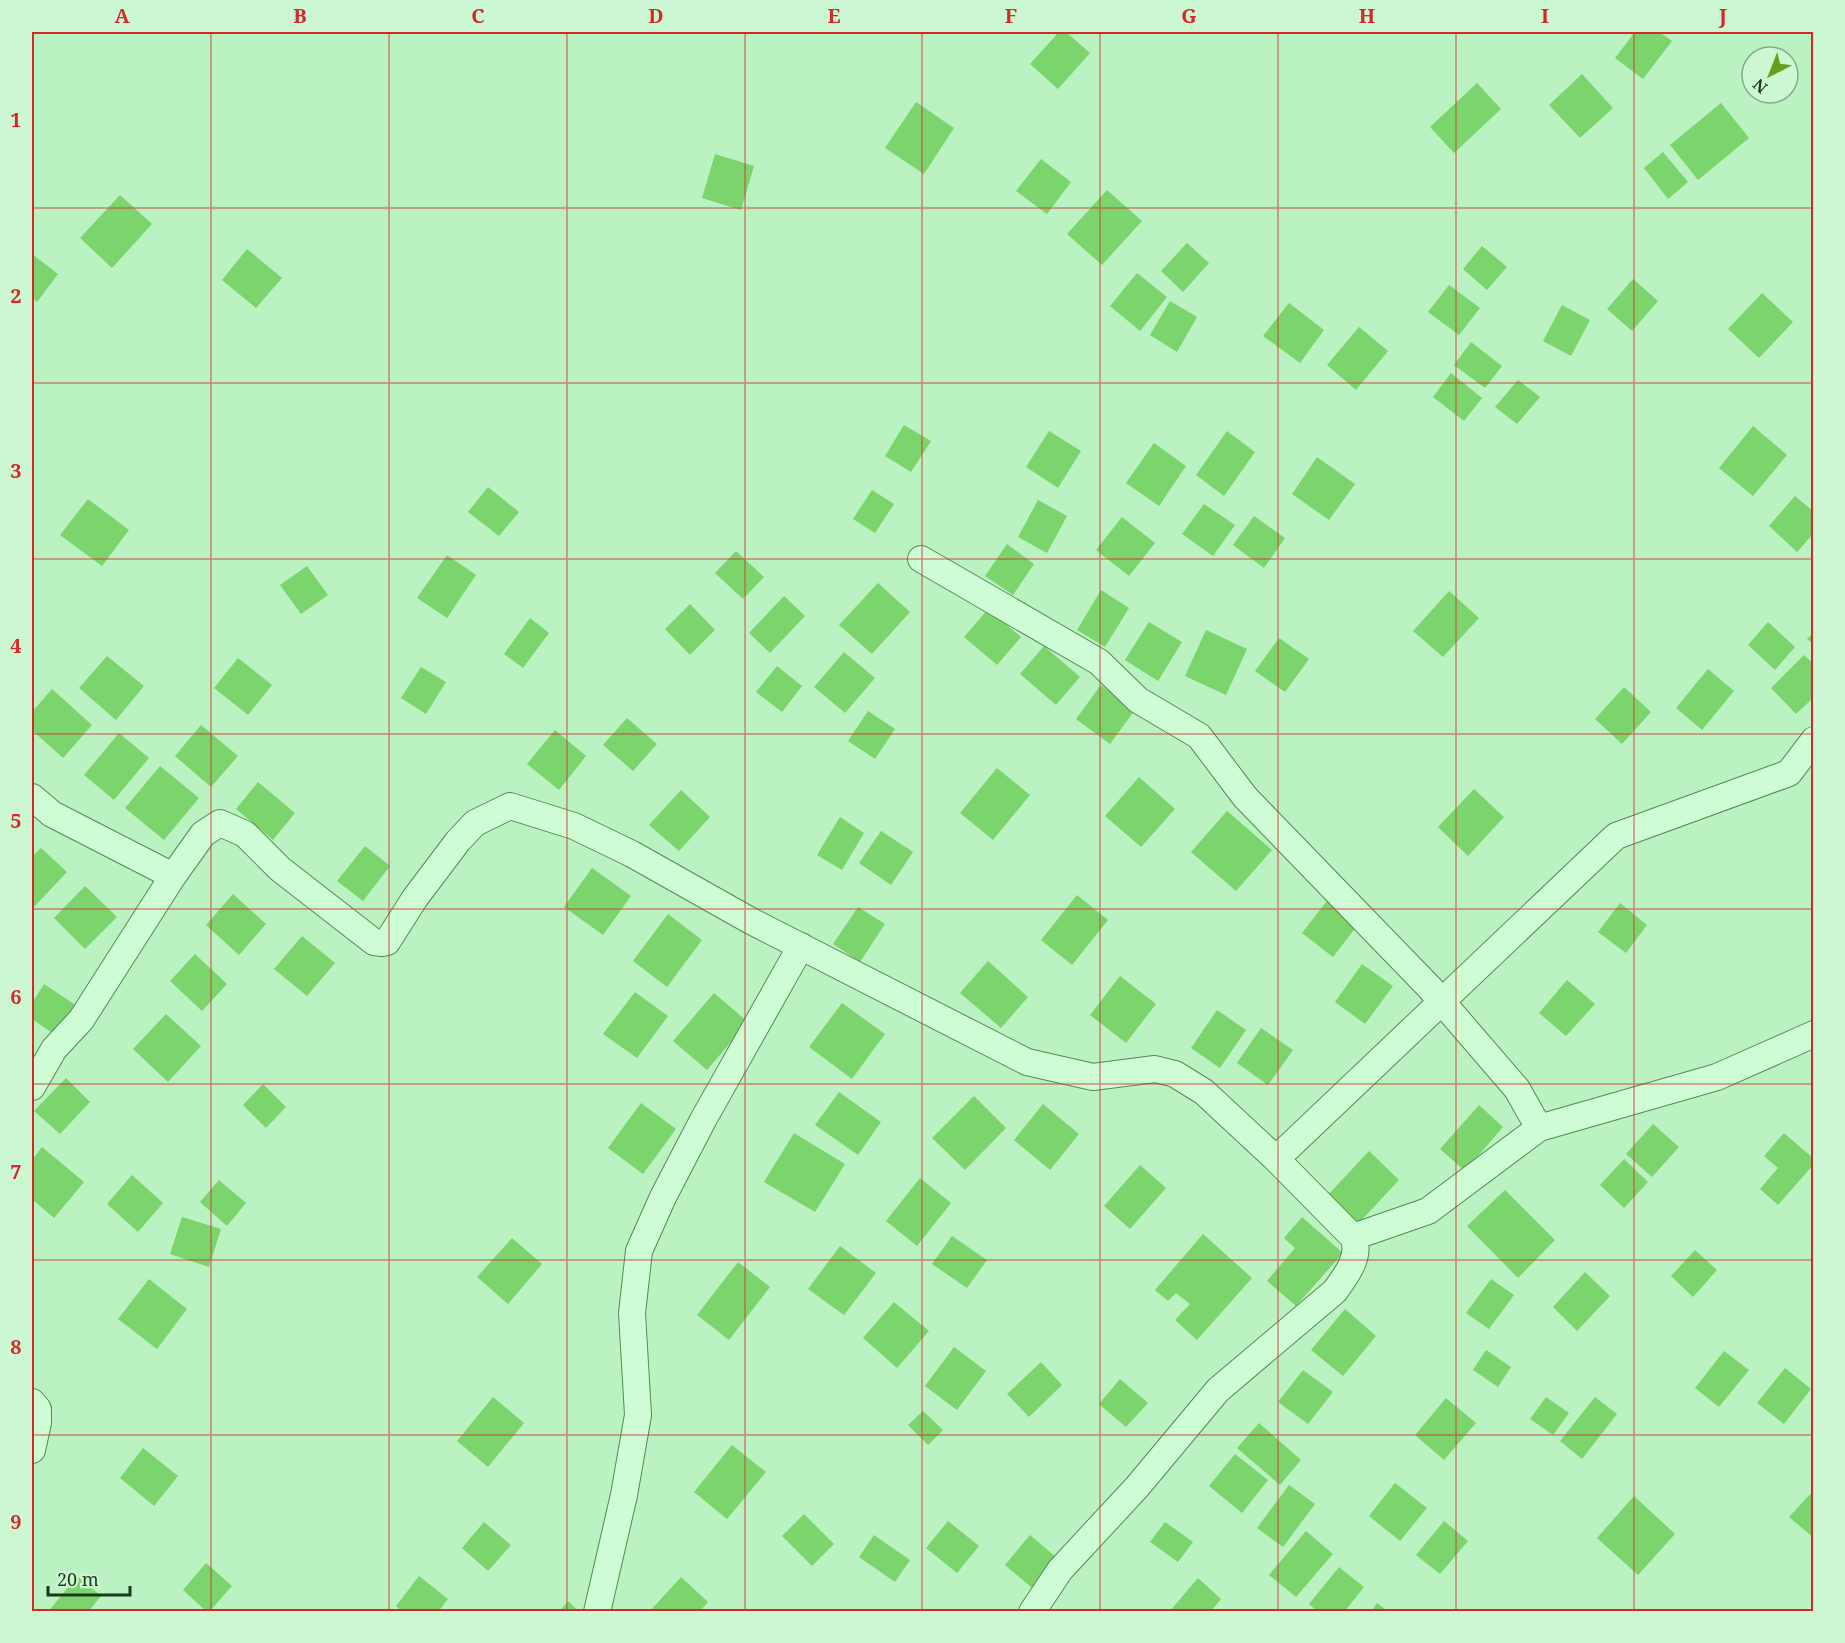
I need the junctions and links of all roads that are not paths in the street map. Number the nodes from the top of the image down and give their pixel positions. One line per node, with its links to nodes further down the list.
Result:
1 (921, 559): 6 (street)
2 (1814, 740): 6 (street)
3 (32, 797): 4 (street)
4 (173, 876): 5 (street); 8 (street)
5 (801, 946): 10 (street); 14 (street)
6 (1441, 1002): 9 (street); 10 (street)
7 (1814, 1034): 9 (street)
8 (32, 1087)
9 (1539, 1128): 11 (street)
10 (1276, 1159): 11 (street)
11 (1353, 1237): 15 (street)
12 (32, 1402): 13 (street)
13 (32, 1450)
14 (597, 1611)
15 (1032, 1611)

